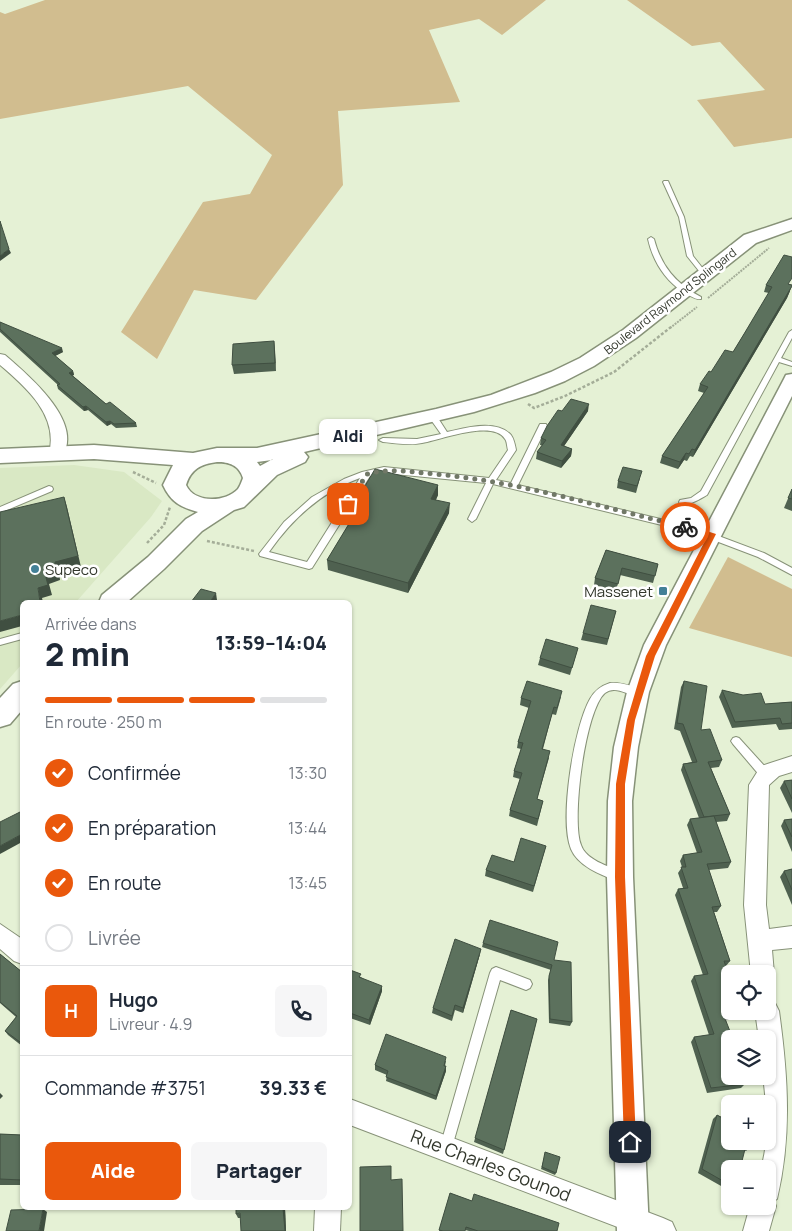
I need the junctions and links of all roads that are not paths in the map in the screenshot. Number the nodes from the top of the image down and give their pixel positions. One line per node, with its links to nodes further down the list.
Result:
1 (666, 182): 5 (lane)
2 (792, 224): 5 (main road, Boulevard Raymond Splingard)
3 (792, 236): 6 (main road, Boulevard Raymond Splingard)
4 (651, 239): 6 (lane)
5 (705, 275): 6 (main road, Boulevard Raymond Splingard)
6 (691, 295): 13 (main road, Boulevard Raymond Splingard)
7 (792, 332): 8 (lane)
8 (776, 359): 10 (lane); 24 (lane)
9 (2, 361): 14 (street)
10 (792, 364)
11 (792, 380): 28 (street)
12 (543, 426): 20 (lane)
13 (440, 427): 16 (main road, Boulevard Raymond Splingard); 19 (lane); 21 (main road, Boulevard Raymond Splingard)
14 (57, 454): 15 (main road); 17 (main road); 23 (main road)
15 (0, 456)
16 (228, 456): 17 (main road); 21 (main road)
17 (196, 460): 23 (main road)
18 (367, 474): 18 (lane); 19 (lane)
19 (491, 481): 20 (lane); 27 (lane)
20 (514, 486): 28 (lane)
21 (251, 487): 25 (main road)
22 (49, 489): 26 (lane)
23 (171, 491): 25 (main road); 30 (main road)
24 (683, 502)
25 (227, 505): 30 (main road)
26 (0, 510)
27 (472, 520)
28 (712, 535): 29 (lane); 33 (street)
29 (792, 572)
30 (120, 599)
31 (20, 637): 32 (lane)
32 (0, 642)
33 (638, 692): 39 (street); 39 (lane)
34 (20, 694): 35 (main road)
35 (0, 716)
36 (736, 741): 38 (lane)
37 (792, 764): 38 (street)
38 (766, 774): 42 (street)
39 (620, 877): 53 (street)
40 (0, 935): 43 (street)
41 (792, 937): 42 (street)
42 (758, 941): 44 (street)
43 (20, 951)
44 (762, 965)
45 (526, 984): 49 (lane)
46 (769, 1020): 48 (street)
47 (352, 1113): 49 (street, Rue Charles Gounod)
48 (786, 1145): 50 (street)
49 (446, 1147): 53 (street, Rue Charles Gounod)
50 (776, 1170)
51 (328, 1210): 54 (street)
52 (760, 1215): 56 (street)
53 (632, 1224): 55 (street, Rue Charles Gounod)
54 (327, 1231)
55 (663, 1231)
56 (756, 1231)

